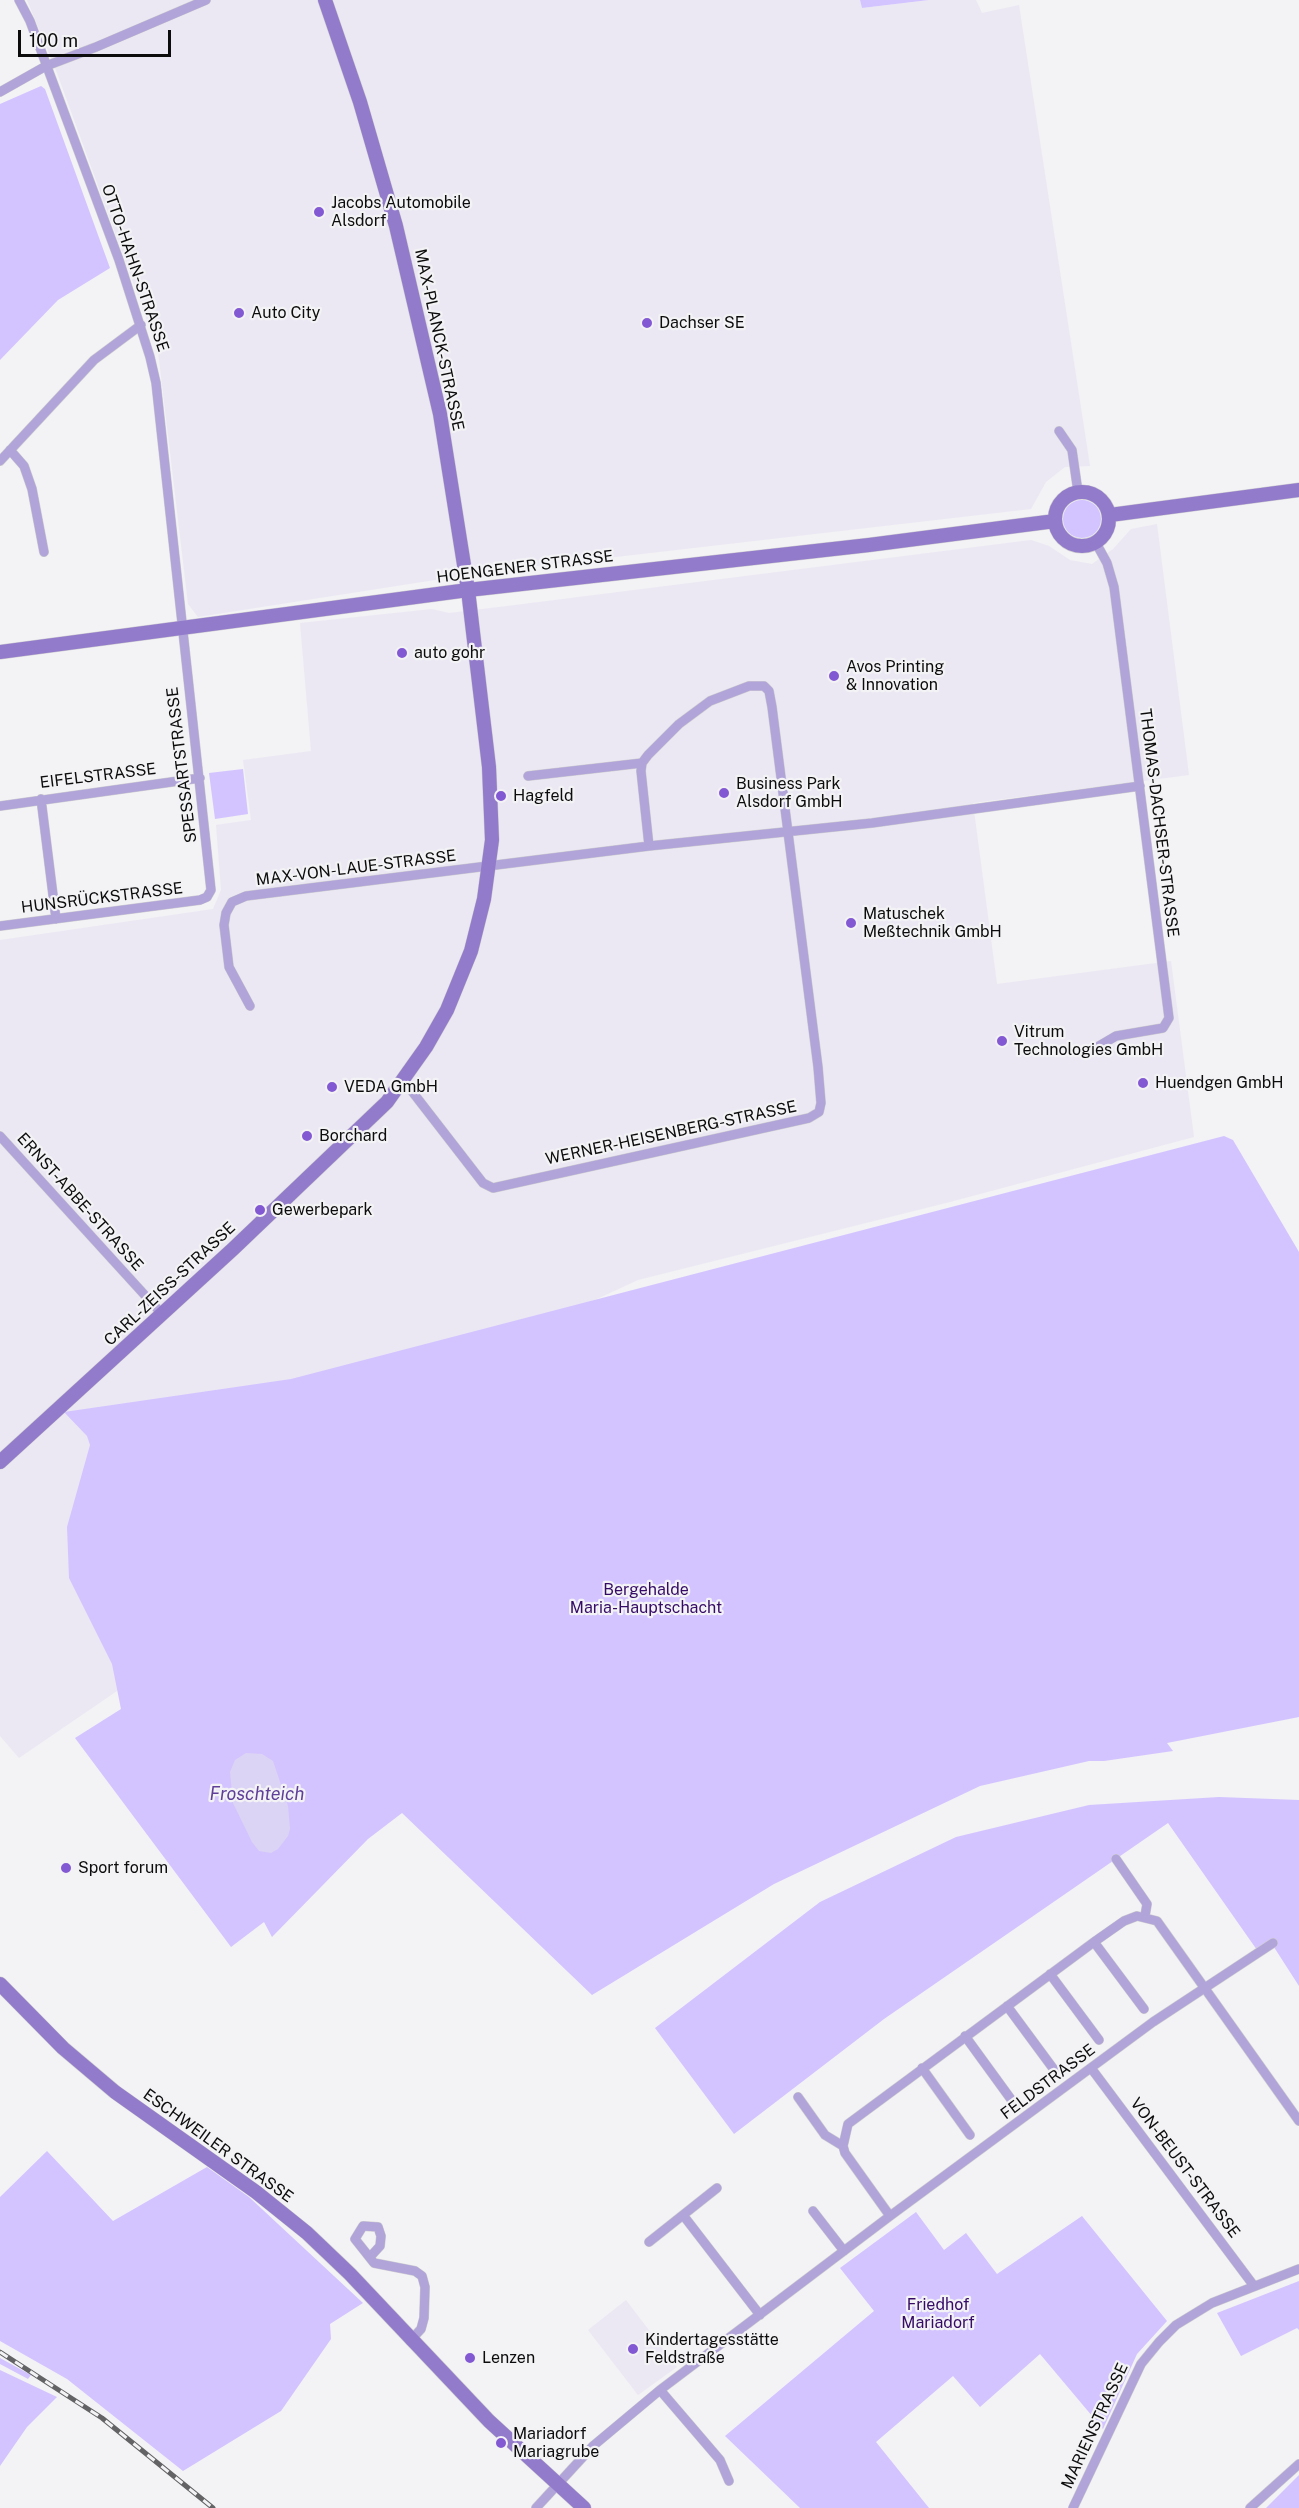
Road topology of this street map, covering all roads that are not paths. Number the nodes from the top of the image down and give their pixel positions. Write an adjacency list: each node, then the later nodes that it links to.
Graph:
1 (19, 0): 4 (street, OTTO-HAHN-STRASSE)
2 (206, 0): 4 (street)
3 (325, 0): 16 (street, MAX-PLANCK-STRASSE)
4 (46, 66): 5 (street); 6 (street, OTTO-HAHN-STRASSE)
5 (0, 92)
6 (141, 324): 8 (street); 17 (street, OTTO-HAHN-STRASSE)
7 (1059, 431): 11 (street)
8 (10, 450): 9 (street); 15 (street)
9 (0, 461)
10 (1299, 490): 12 (street)
11 (1078, 492): 12 (street); 13 (street)
12 (1110, 515): 14 (street)
13 (1055, 521): 14 (street); 16 (street, HOENGENER STRASSE)
14 (1096, 543): 22 (street, THOMAS-DACHSER-STRASSE)
15 (44, 552)
16 (468, 590): 17 (street, HOENGENER STRASSE); 27 (street, CARL-ZEISS-STRASSE)
17 (181, 628): 18 (street, HOENGENER STRASSE); 21 (street, SPESSARTSTRASSE)
18 (0, 652)
19 (642, 763): 20 (street); 25 (street); 26 (street)
20 (528, 776)
21 (200, 778): 23 (street, EIFELSTRASSE); 28 (street, SPESSARTSTRASSE)
22 (1140, 786): 25 (street); 32 (street, THOMAS-DACHSER-STRASSE)
23 (41, 799): 24 (street, EIFELSTRASSE); 29 (street)
24 (0, 806)
25 (787, 829): 26 (street); 33 (street, WERNER-HEISENBERG-STRASSE)
26 (650, 846): 27 (street)
27 (489, 867): 31 (street, MAX-VON-LAUE-STRASSE); 33 (street, CARL-ZEISS-STRASSE)
28 (207, 897): 29 (street, HUNSRÜCKSTRASSE)
29 (56, 919): 30 (street, HUNSRÜCKSTRASSE)
30 (0, 926)
31 (250, 1006)
32 (1088, 1053)
33 (404, 1081): 35 (street, CARL-ZEISS-STRASSE)
34 (0, 1136): 35 (street, ERNST-ABBE-STRASSE)
35 (162, 1314): 36 (street, CARL-ZEISS-STRASSE)
36 (0, 1462)
37 (1116, 1859): 38 (street)
38 (1146, 1916): 39 (street); 43 (street)
39 (1094, 1942): 41 (street); 45 (street)
40 (1273, 1942): 43 (street, FELDSTRASSE)
41 (1050, 1974): 44 (street); 47 (street)
42 (0, 1984): 66 (street, ESCHWEILER STRASSE)
43 (1205, 1988): 49 (street, FELDSTRASSE); 53 (street)
44 (1007, 2006): 46 (street); 50 (street)
45 (1144, 2009)
46 (965, 2036): 48 (street); 52 (street)
47 (1099, 2040)
48 (922, 2068): 54 (street); 55 (street)
49 (1091, 2068): 59 (street, FELDSTRASSE); 64 (street, VON-BEUST-STRASSE)
50 (1055, 2071)
51 (798, 2097): 55 (street)
52 (1013, 2102)
53 (1299, 2121)
54 (970, 2135)
55 (843, 2146): 59 (street)
56 (717, 2188): 58 (street)
57 (813, 2211): 61 (street)
58 (683, 2215): 60 (street); 65 (street)
59 (890, 2216): 61 (street, FELDSTRASSE)
60 (649, 2241)
61 (844, 2251): 65 (street, FELDSTRASSE)
62 (370, 2257): 66 (street)
63 (1299, 2269): 64 (street, MARIENSTRASSE)
64 (1254, 2286): 73 (street, MARIENSTRASSE)
65 (760, 2315): 67 (street, FELDSTRASSE)
66 (410, 2341): 70 (street, ESCHWEILER STRASSE)
67 (660, 2390): 69 (street); 70 (street, FELDSTRASSE)
68 (1299, 2464): 74 (street)
69 (729, 2481)
70 (558, 2485): 71 (street, FELDSTRASSE); 72 (street, ESCHWEILER STRASSE)
71 (536, 2508)
72 (584, 2508)
73 (1073, 2508)
74 (1250, 2508)

